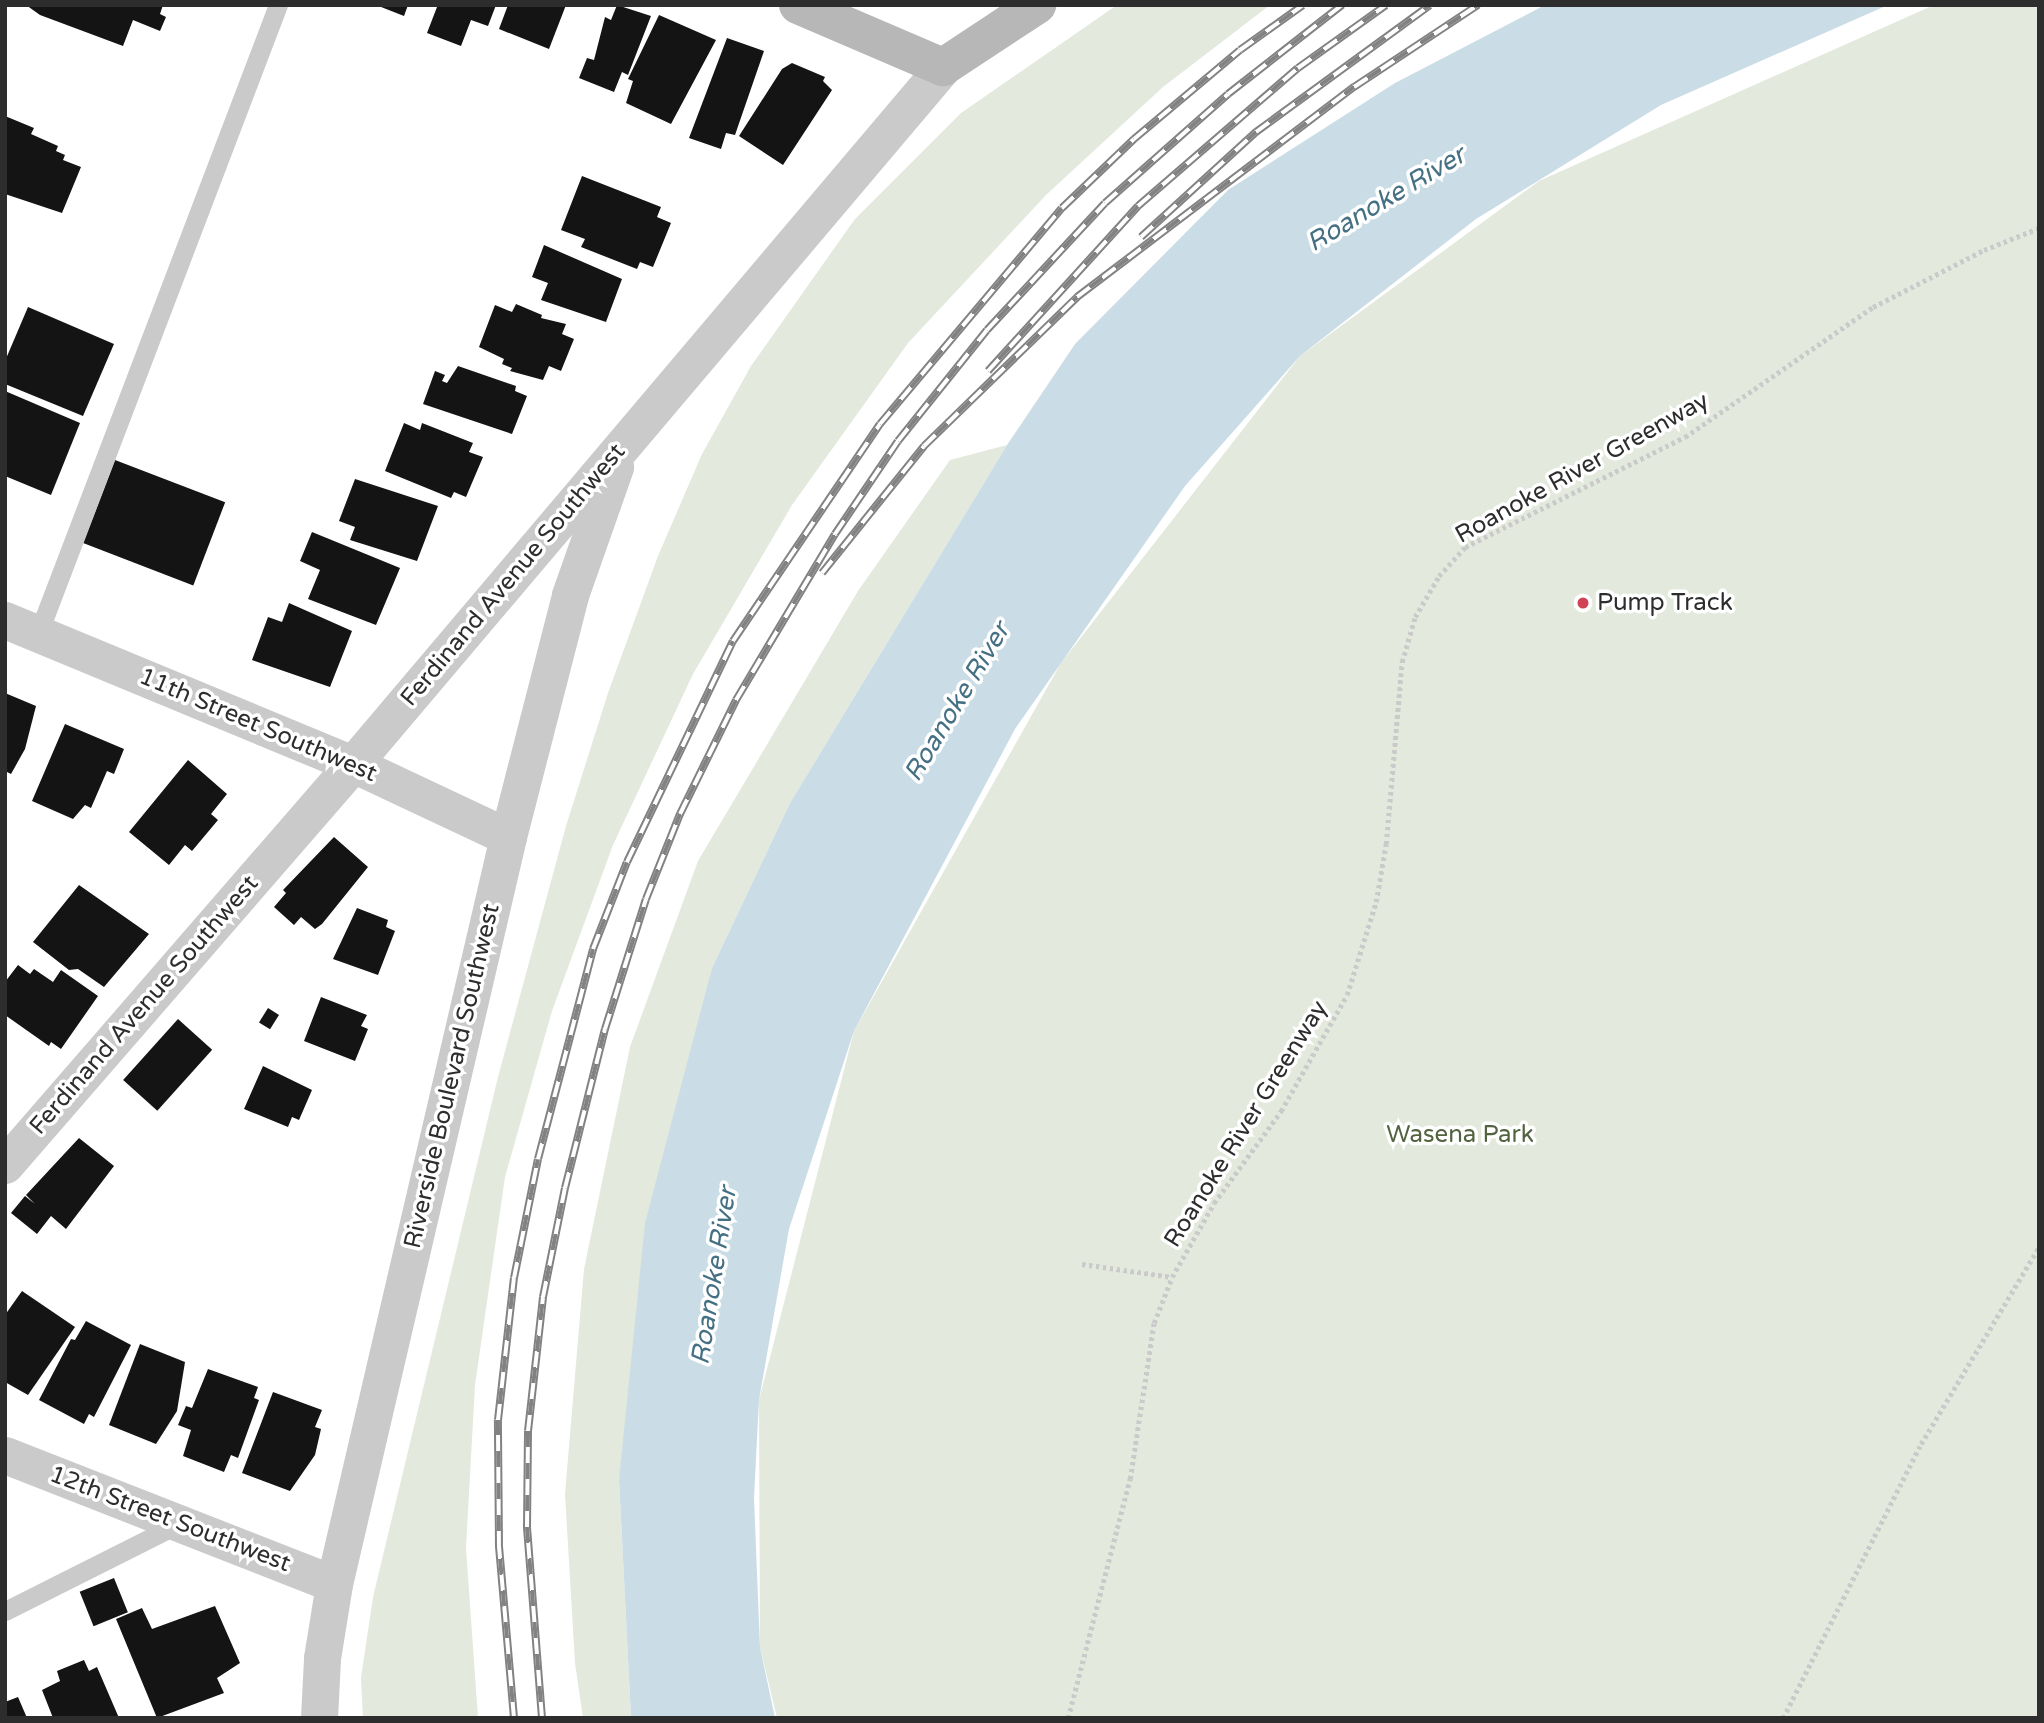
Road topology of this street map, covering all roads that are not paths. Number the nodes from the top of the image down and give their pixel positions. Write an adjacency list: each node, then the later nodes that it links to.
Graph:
1 (278, 5): 6 (lane)
2 (798, 5): 4 (street)
3 (1037, 5): 4 (street, Ferdinand Avenue Southwest)
4 (943, 67): 5 (street, Ferdinand Avenue Southwest)
5 (624, 443): 7 (street, Ferdinand Avenue Southwest); 8 (street, Riverside Boulevard Southwest)
6 (22, 627): 7 (street, 11th Street Southwest)
7 (353, 764): 8 (street, 11th Street Southwest); 9 (street, Ferdinand Avenue Southwest)
8 (508, 837): 12 (street, Riverside Boulevard Southwest)
9 (5, 1165)
10 (5, 1455): 11 (street, 12th Street Southwest)
11 (181, 1523): 12 (street, 12th Street Southwest); 13 (lane)
12 (334, 1584): 14 (street, Riverside Boulevard Southwest)
13 (5, 1611)
14 (318, 1718)

